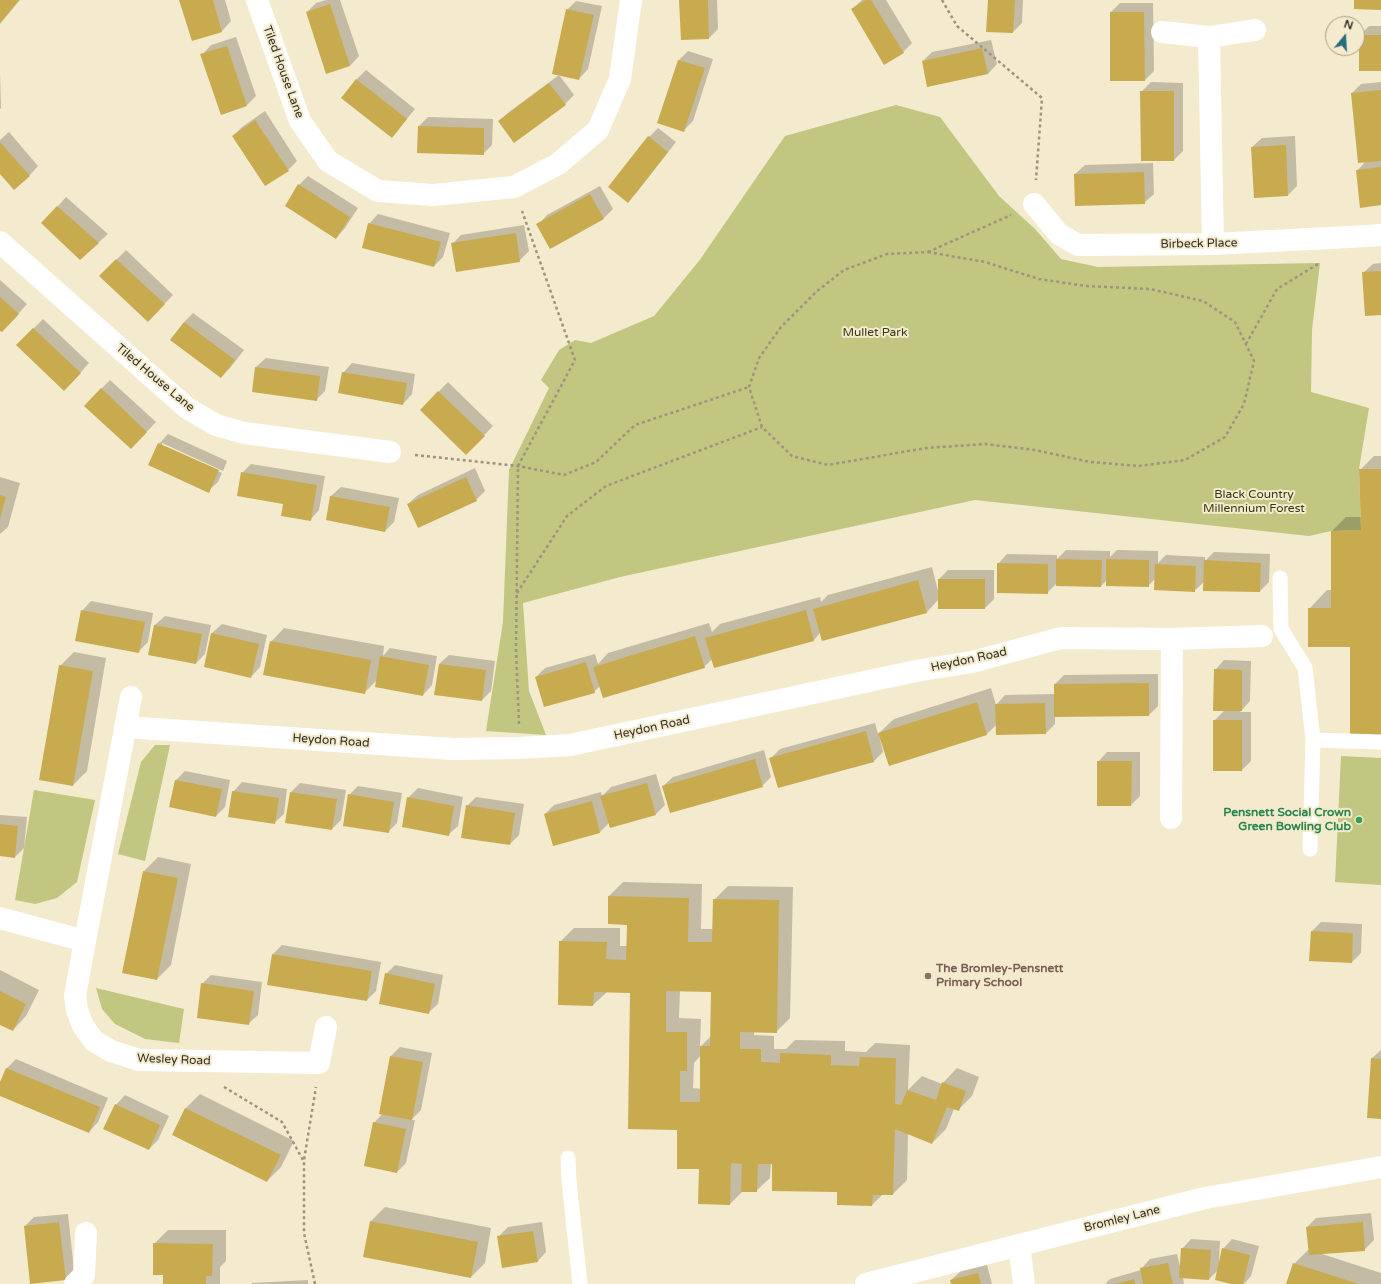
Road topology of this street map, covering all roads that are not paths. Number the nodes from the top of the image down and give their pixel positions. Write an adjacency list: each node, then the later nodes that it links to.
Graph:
1 (257, 0): 2 (street, Tiled House Lane)
2 (631, 0)
3 (1255, 30): 5 (street)
4 (1162, 32): 5 (street)
5 (1210, 37): 9 (street)
6 (1034, 204): 9 (street, Birbeck Place)
7 (1381, 235): 9 (street, Birbeck Place)
8 (0, 242): 10 (street, Tiled House Lane)
9 (1213, 244)
10 (390, 452)
11 (1280, 578): 16 (lane)
12 (1262, 636): 13 (street, Heydon Road)
13 (1172, 639): 15 (street, Heydon Road); 18 (street)
14 (131, 697): 15 (street)
15 (125, 727): 21 (street)
16 (1313, 740): 17 (lane); 19 (lane)
17 (1381, 742)
18 (1170, 818)
19 (1310, 849)
20 (0, 918): 21 (street)
21 (85, 940): 22 (street, Wesley Road)
22 (326, 1027)
23 (568, 1158): 28 (lane)
24 (1381, 1167): 26 (street, Bromley Lane)
25 (86, 1233): 27 (street)
26 (1018, 1245): 29 (street, Bromley Lane); 30 (street)
27 (75, 1284)
28 (580, 1284)
29 (866, 1284)
30 (1024, 1284)

